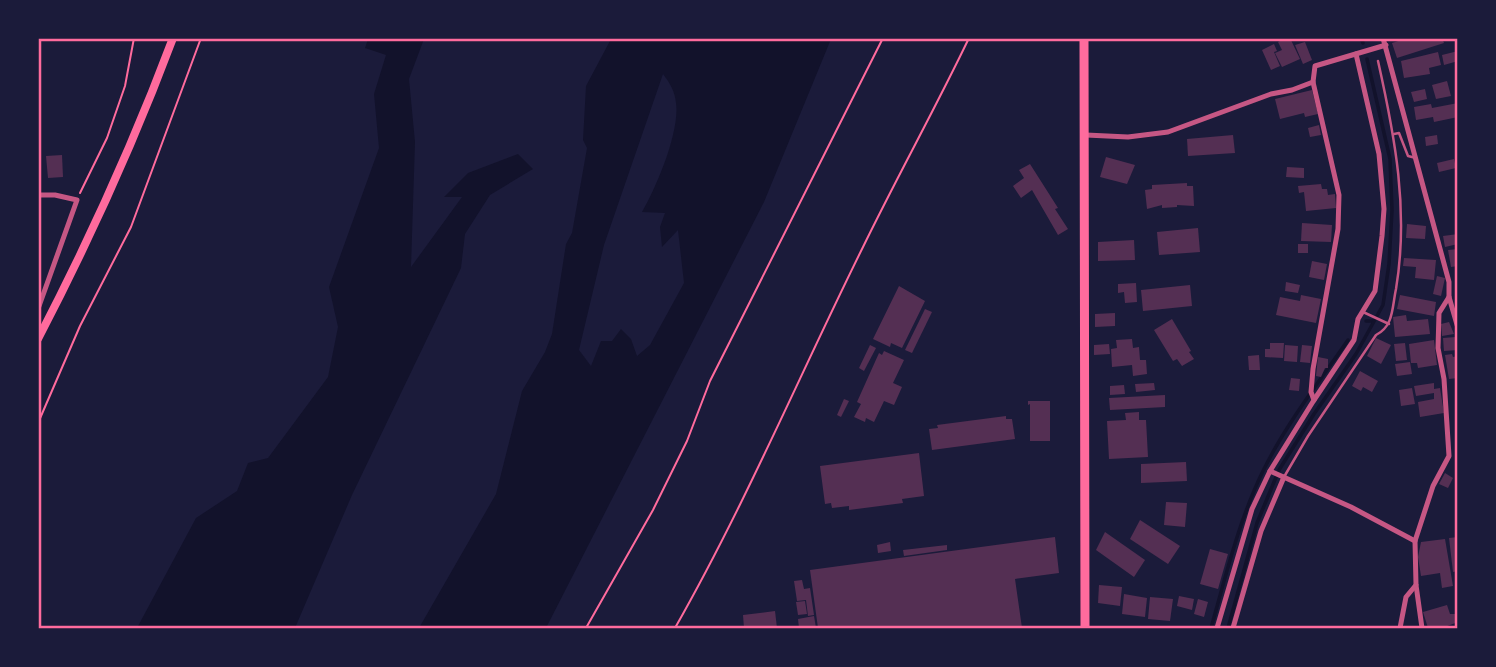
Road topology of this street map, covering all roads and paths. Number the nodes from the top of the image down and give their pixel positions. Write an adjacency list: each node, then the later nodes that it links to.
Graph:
1 (134, 38): 15 (path)
2 (173, 38): 21 (main road)
3 (201, 38): 23 (path)
4 (883, 38): 28 (path)
5 (969, 38): 29 (path)
6 (1084, 38): 12 (highway)
7 (1385, 42): 8 (street); 13 (street)
8 (1356, 54): 10 (street); 18 (street)
9 (1378, 61): 11 (lane)
10 (1313, 82): 12 (street); 22 (street)
11 (1394, 134): 13 (lane); 19 (lane)
12 (1086, 135): 30 (highway)
13 (1416, 158): 16 (street)
14 (38, 195): 15 (street)
15 (77, 200): 17 (street)
16 (1449, 297): 20 (street); 26 (street)
17 (38, 309)
18 (1362, 311): 19 (lane); 22 (street)
19 (1389, 324): 25 (lane)
20 (1458, 328)
21 (38, 340)
22 (1313, 396): 24 (street)
23 (38, 423)
24 (1272, 472): 25 (street); 31 (street)
25 (1282, 476): 26 (street); 32 (street)
26 (1415, 541): 27 (street)
27 (1416, 585): 33 (street); 34 (street)
28 (586, 628)
29 (675, 628)
30 (1085, 628)
31 (1217, 628)
32 (1233, 628)
33 (1400, 628)
34 (1422, 628)

